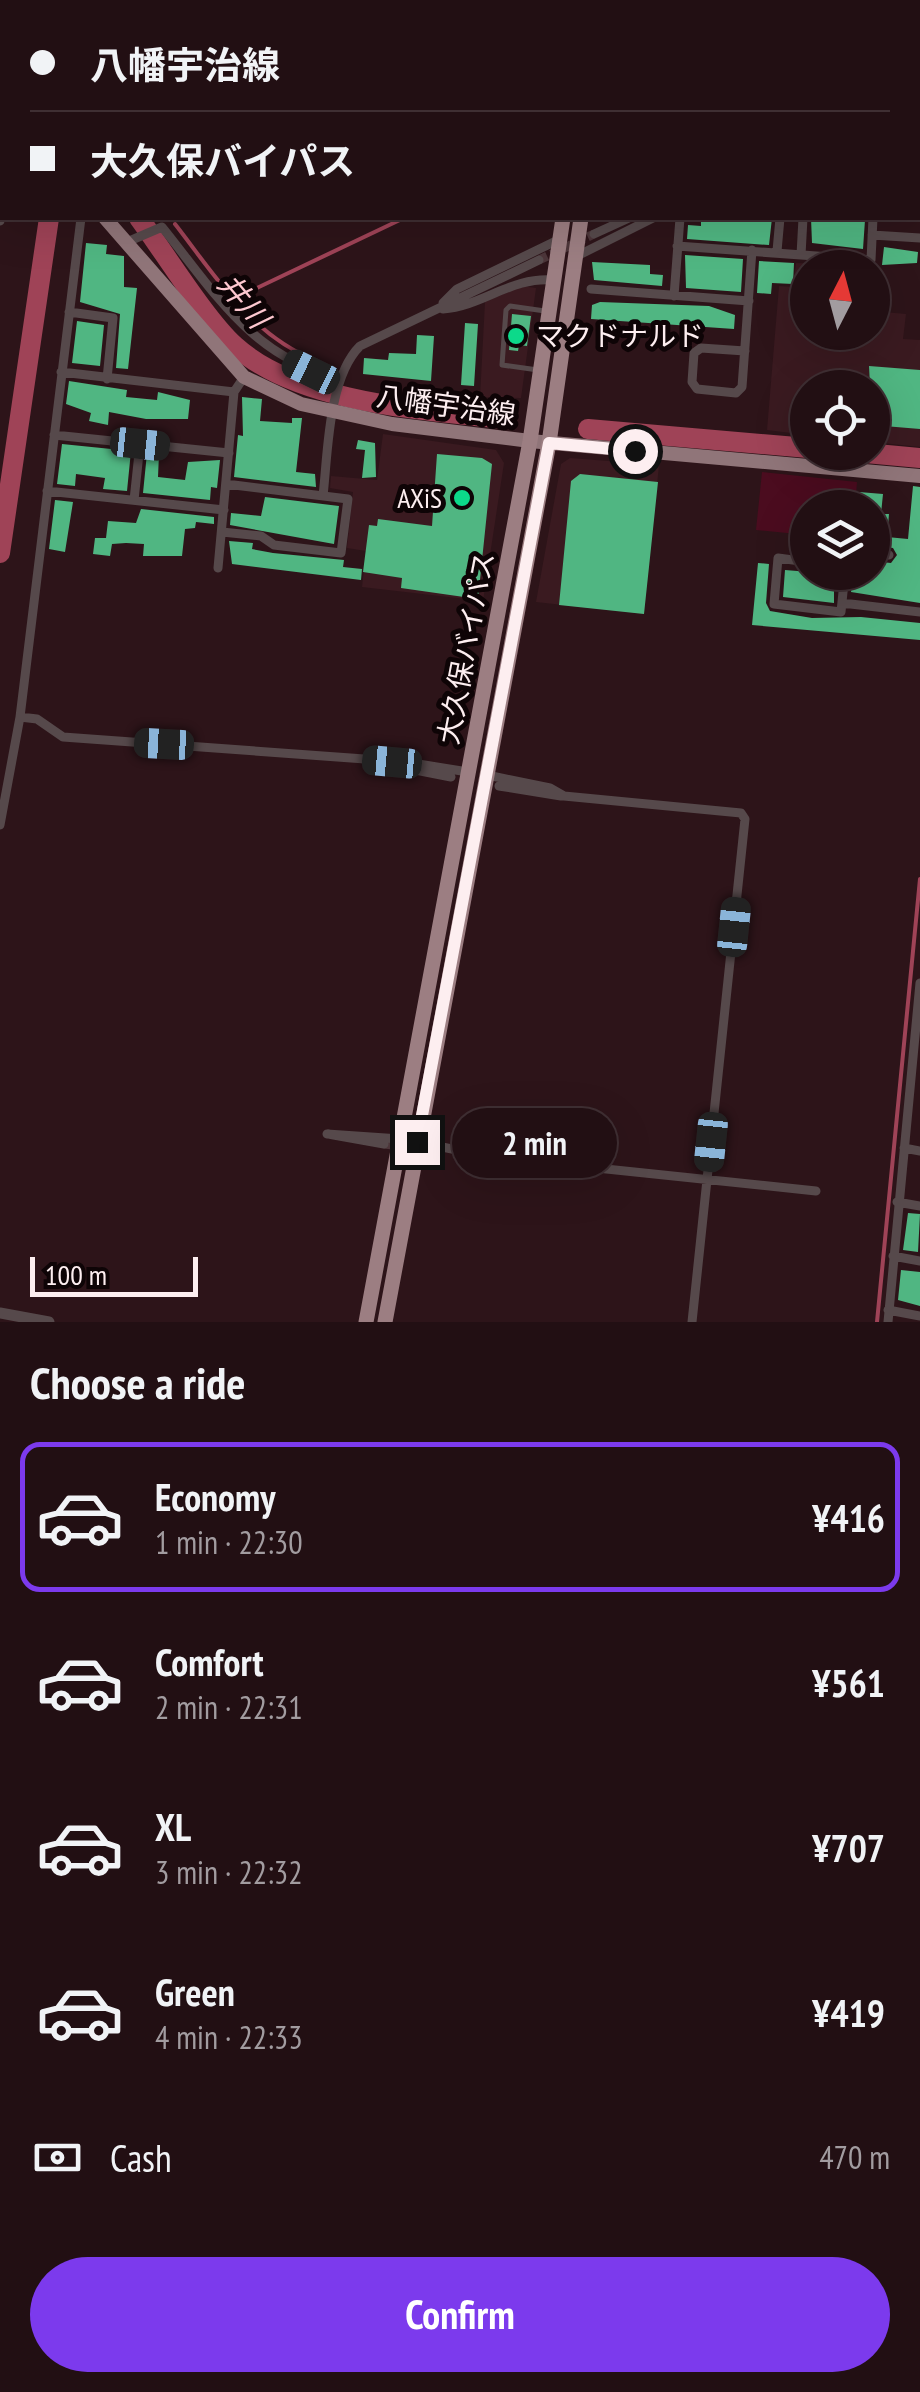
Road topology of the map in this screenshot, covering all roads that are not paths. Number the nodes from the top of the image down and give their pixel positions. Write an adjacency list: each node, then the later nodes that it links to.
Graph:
1 (81, 220): 29 (street)
2 (109, 220): 14 (main road, 八幡宇治線)
3 (564, 220): 15 (highway, 大久保バイパス)
4 (582, 220): 22 (highway, 大久保バイパス)
5 (625, 220): 11 (street)
6 (649, 220): 22 (street)
7 (680, 220): 16 (street)
8 (780, 220): 20 (street)
9 (803, 220): 18 (street)
10 (873, 220): 12 (street)
11 (594, 234)
12 (872, 235): 13 (street); 19 (street)
13 (920, 238)
14 (133, 239): 34 (main road, 八幡宇治線); 35 (street)
15 (560, 239): 24 (highway, 大久保バイパス); 28 (street)
16 (678, 246): 17 (street); 26 (street)
17 (752, 250): 20 (street); 27 (street)
18 (800, 250)
19 (871, 250)
20 (777, 252): 21 (street)
21 (790, 254)
22 (576, 256): 41 (highway, 大久保バイパス)
23 (539, 260): 28 (street)
24 (554, 280): 28 (street); 30 (highway, 大久保バイパス)
25 (592, 290): 26 (street)
26 (674, 296): 27 (street)
27 (749, 301): 31 (street)
28 (438, 309): 35 (street)
29 (69, 312): 33 (street); 36 (street)
30 (550, 312): 32 (highway, 大久保バイパス); 32 (lane)
31 (745, 351): 31 (street)
32 (541, 370): 40 (highway, 大久保バイパス)
33 (61, 372): 36 (street); 39 (street)
34 (244, 377): 37 (street); 38 (main road, 八幡宇治線)
35 (341, 377): 38 (street)
36 (107, 380): 37 (street)
37 (234, 392): 43 (street)
38 (334, 409): 40 (main road, 八幡宇治線); 47 (street)
39 (54, 434): 42 (street); 46 (street)
40 (530, 441): 41 (main road, 八幡宇治線); 58 (highway, 大久保バイパス)
41 (549, 443): 44 (main road, 八幡宇治線); 58 (highway, 大久保バイパス)
42 (140, 444): 43 (street); 48 (street)
43 (229, 453): 45 (street)
44 (920, 476)
45 (226, 484): 47 (street); 49 (street)
46 (47, 491): 48 (street); 56 (street)
47 (323, 496): 50 (street)
48 (134, 500): 49 (street)
49 (224, 510): 50 (street)
50 (222, 532): 52 (street)
51 (790, 560): 54 (street)
52 (218, 568)
53 (843, 590): 54 (street)
54 (842, 604): 55 (street)
55 (920, 612)
56 (20, 717): 57 (street); 62 (street)
57 (392, 762): 58 (street); 59 (street)
58 (476, 773): 61 (street); 66 (highway, 大久保バイパス); 67 (highway, 大久保バイパス)
59 (451, 777)
60 (499, 786): 61 (street)
61 (564, 796): 71 (street)
62 (0, 825)
63 (920, 983): 64 (street)
64 (917, 1039): 65 (street)
65 (914, 1094): 68 (street)
66 (392, 1142): 66 (street); 81 (highway, 大久保バイパス)
67 (424, 1146): 70 (street); 70 (street); 82 (highway, 大久保バイパス)
68 (904, 1148): 69 (street); 73 (street)
69 (920, 1151)
70 (492, 1157): 71 (street)
71 (707, 1178): 72 (street); 83 (street)
72 (816, 1191)
73 (897, 1202): 74 (street); 75 (street)
74 (920, 1206)
75 (893, 1256): 76 (street); 77 (street)
76 (920, 1261)
77 (888, 1310): 79 (street); 84 (street)
78 (0, 1313): 80 (street)
79 (920, 1316)
80 (49, 1322)
81 (366, 1322)
82 (385, 1322)
83 (692, 1322)
84 (888, 1322)

